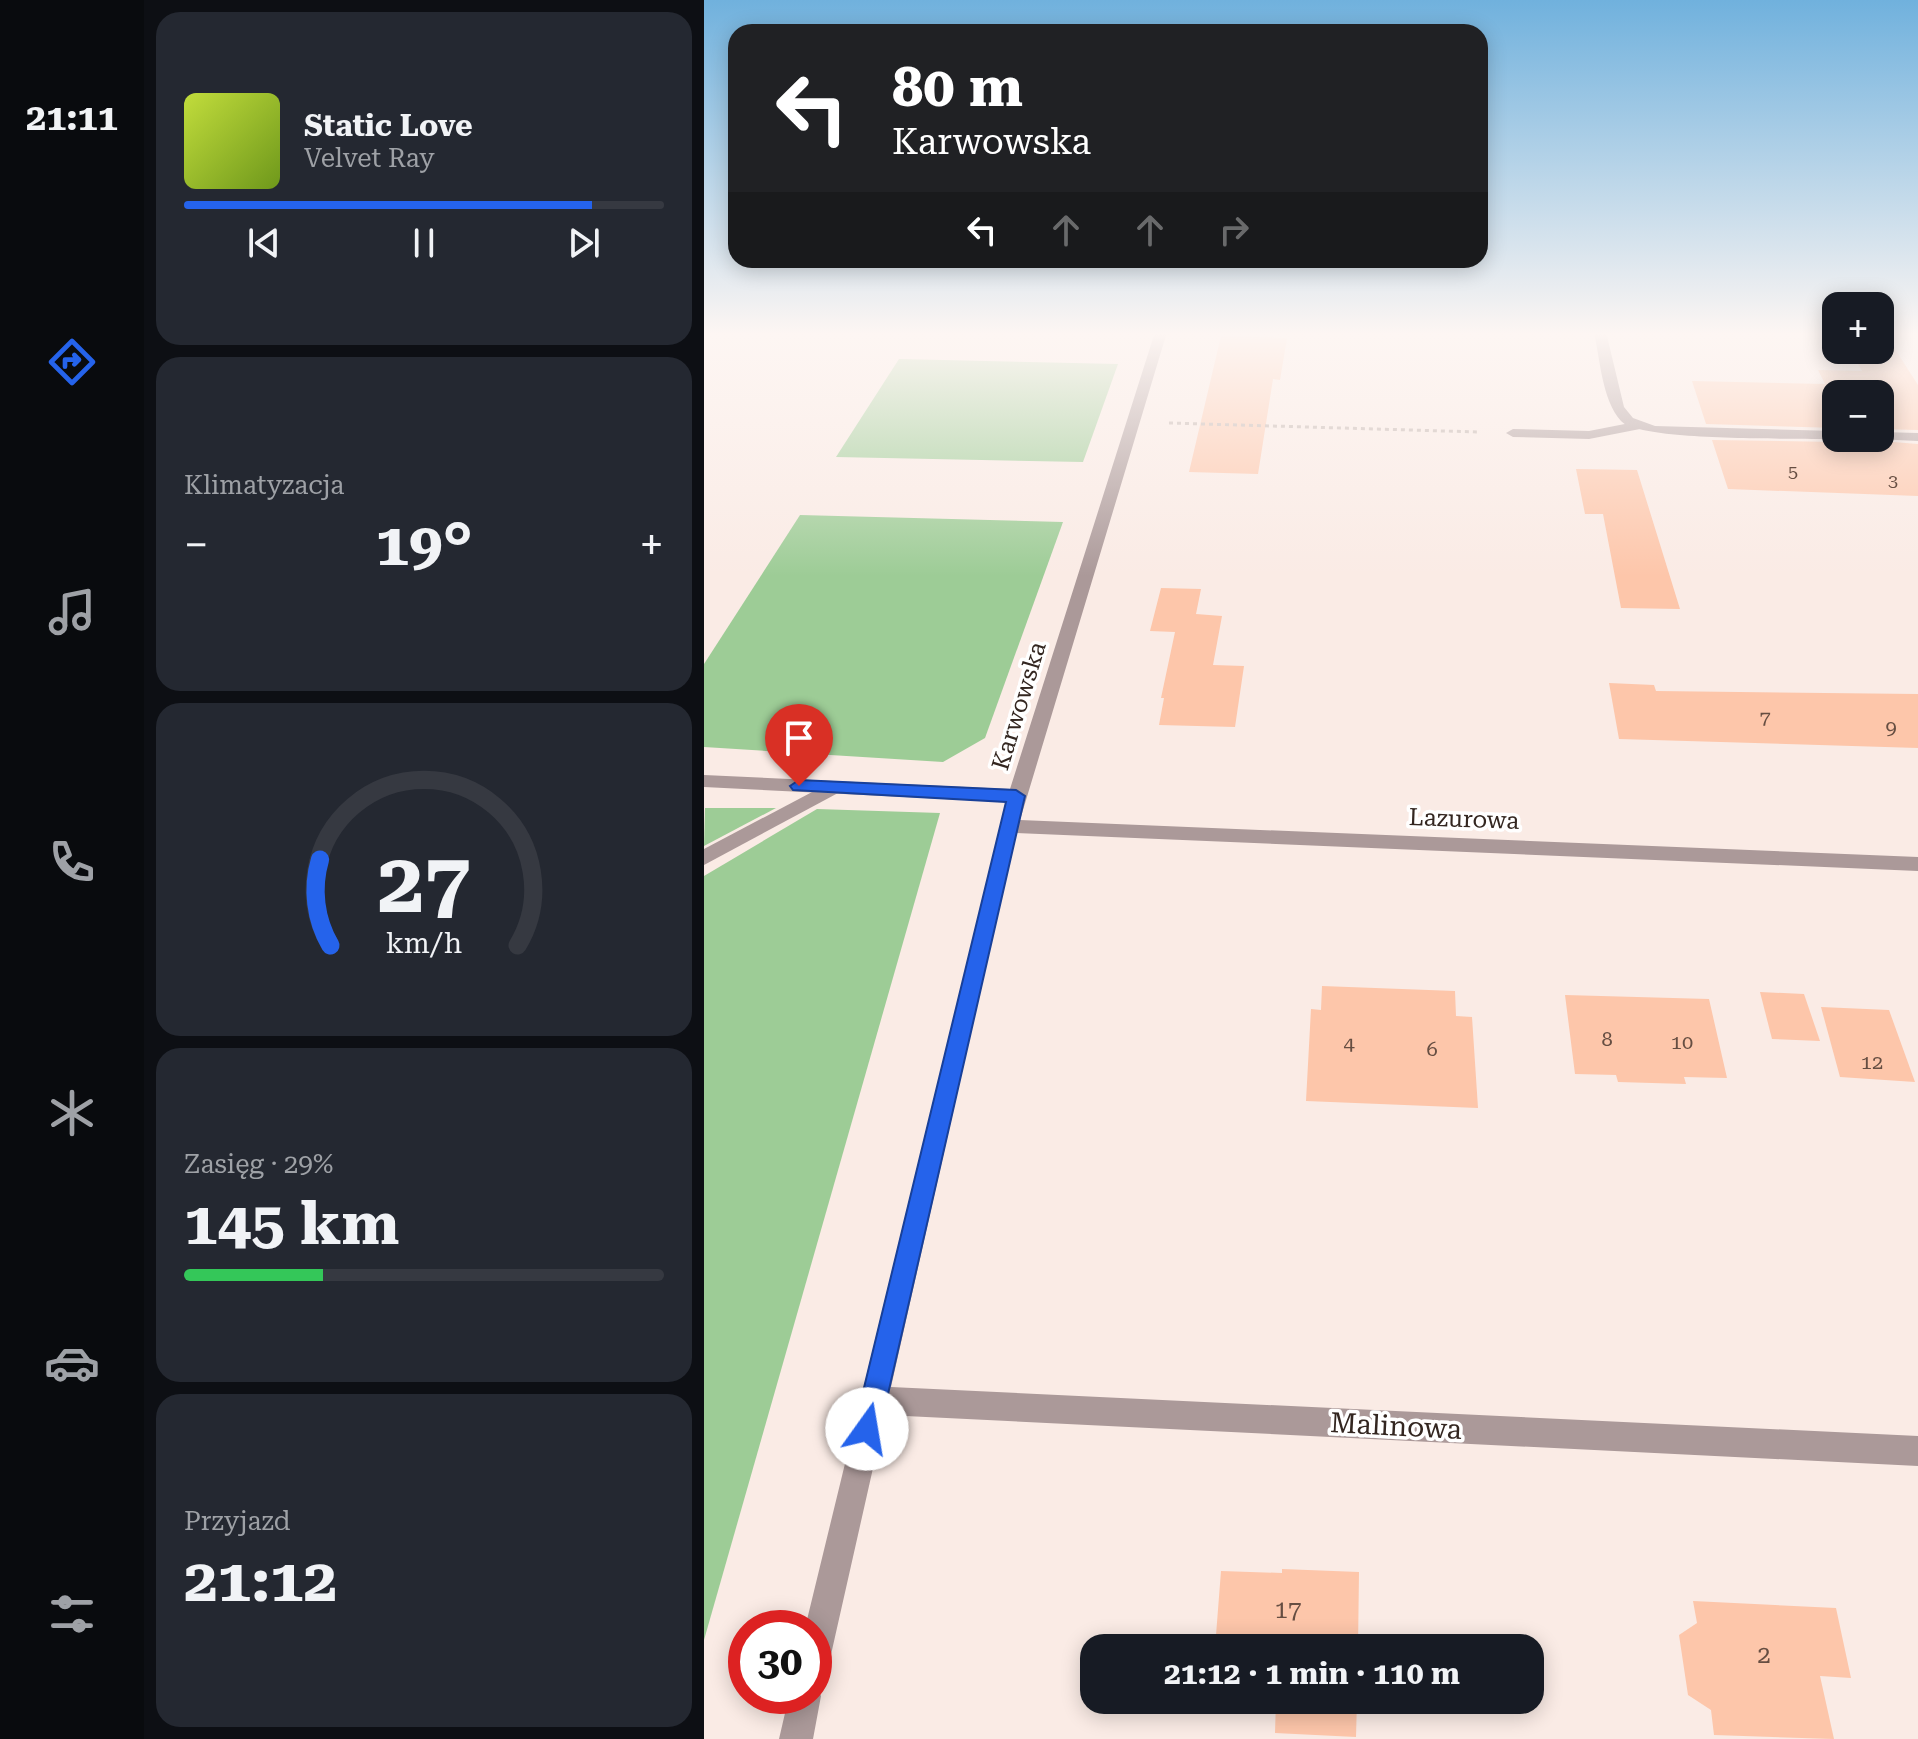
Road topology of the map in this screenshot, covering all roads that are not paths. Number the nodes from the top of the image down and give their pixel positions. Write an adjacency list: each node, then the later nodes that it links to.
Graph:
1 (1135, 413): 10 (street, Karwowska)
2 (1621, 413): 3 (street)
3 (1635, 426): 4 (street); 5 (street)
4 (1513, 433)
5 (1822, 435)
6 (1894, 436): 7 (street)
7 (1918, 437)
8 (704, 781): 9 (street, Karwowska)
9 (831, 788): 10 (street, Karwowska); 12 (street)
10 (1016, 796): 11 (street)
11 (1008, 826): 13 (street, Lazurowa); 14 (street)
12 (704, 858)
13 (1918, 864)
14 (873, 1400): 15 (street, Malinowa); 16 (street)
15 (1918, 1451)
16 (825, 1610)
17 (801, 1714): 18 (street)
18 (796, 1739)

